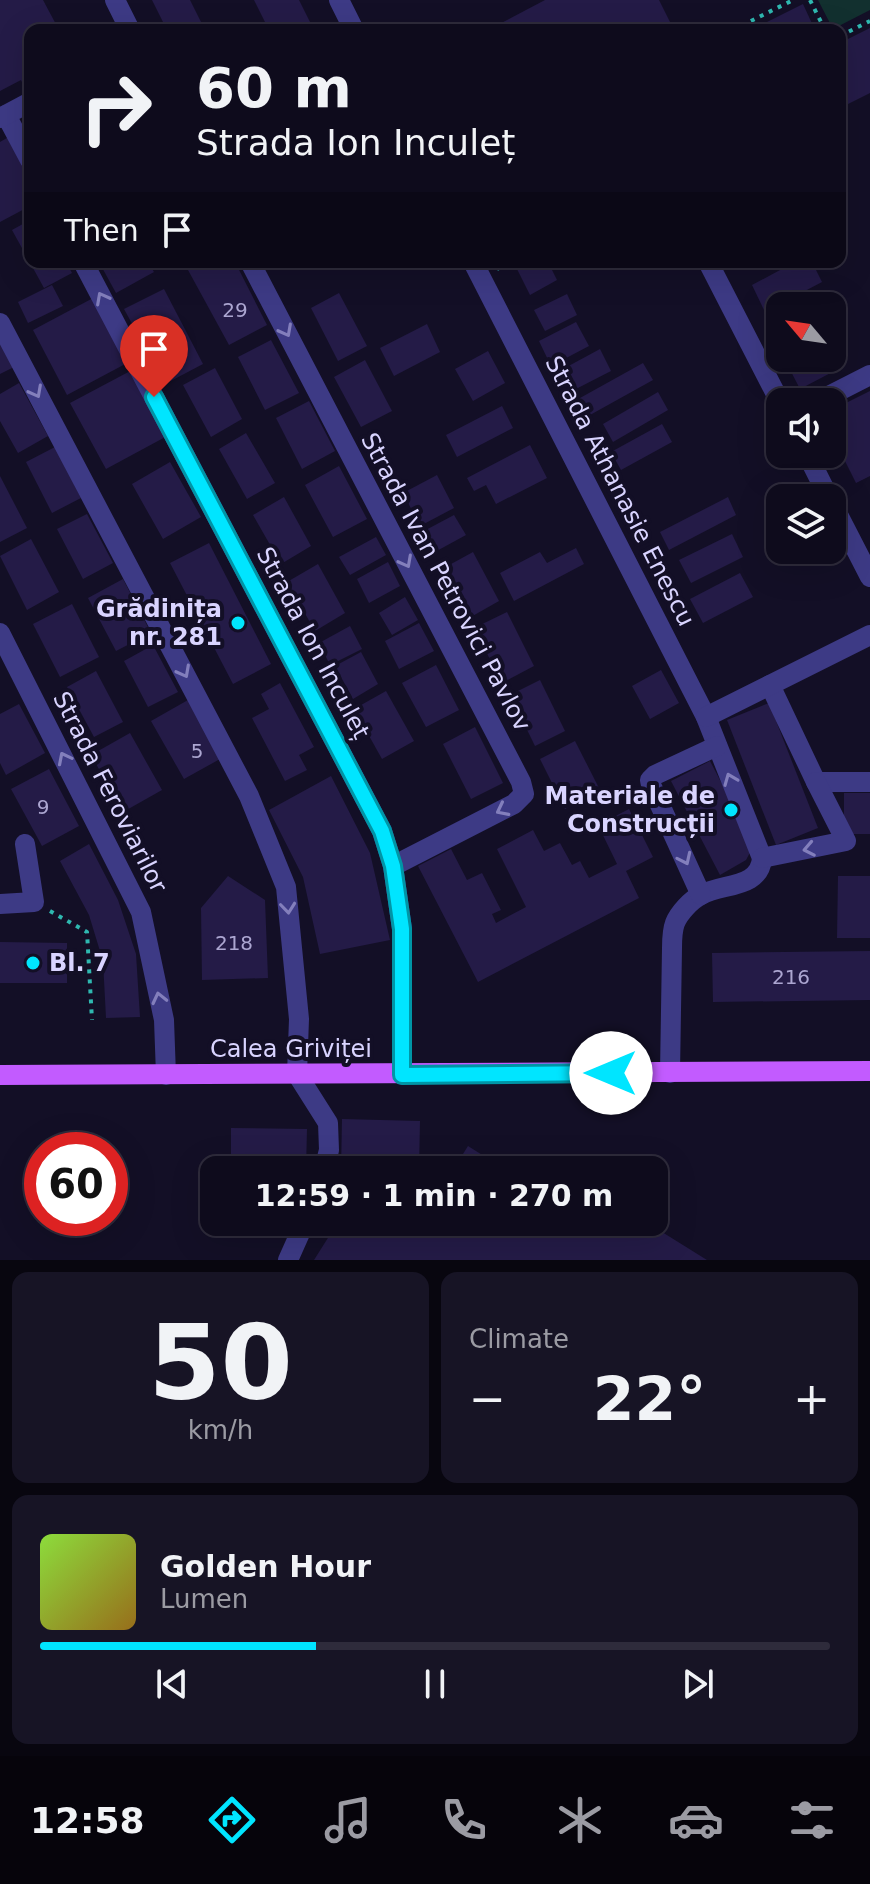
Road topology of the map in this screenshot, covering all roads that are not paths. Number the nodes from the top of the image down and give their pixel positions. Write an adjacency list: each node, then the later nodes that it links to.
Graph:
1 (115, 0): 3 (street)
2 (339, 0): 4 (street)
3 (127, 24)
4 (351, 24)
5 (24, 105): 6 (street)
6 (3, 117): 7 (street)
7 (24, 150)
8 (86, 268): 27 (street, Strada Ion Inculeț, one-way to 8)
9 (253, 268): 27 (street, Strada Ivan Petrovici Pavlov, one-way to 27)
10 (477, 268): 21 (street, Strada Athanasie Enescu)
11 (711, 268): 14 (street)
12 (0, 323): 32 (street, one-way to 32)
13 (870, 375): 15 (street)
14 (773, 388)
15 (844, 388)
16 (846, 530): 17 (street)
17 (870, 577)
18 (0, 633): 34 (street, Strada Feroviarilor, one-way to 18)
19 (870, 635): 20 (street)
20 (770, 685): 21 (street); 23 (street)
21 (706, 717): 22 (street, Strada Athanasie Enescu)
22 (717, 746): 26 (street, Strada Athanasie Enescu, one-way to 22); 28 (street, one-way to 28)
23 (816, 782): 24 (street); 26 (street, one-way to 26)
24 (870, 782)
25 (25, 844): 29 (street)
26 (762, 858): 28 (street)
27 (393, 866): 35 (street, Strada Ion Inculeț)
28 (701, 895): 31 (street)
29 (0, 904)
30 (870, 1071): 31 (main road, Calea Griviței)
31 (670, 1073): 35 (main road, Calea Griviței)
32 (297, 1074): 34 (main road, Calea Griviței); 35 (main road, Calea Griviței); 36 (street)
33 (0, 1075): 34 (main road, Calea Griviței)
34 (166, 1075)
35 (402, 1075)
36 (328, 1156)
37 (299, 1236): 38 (street)
38 (288, 1260)

